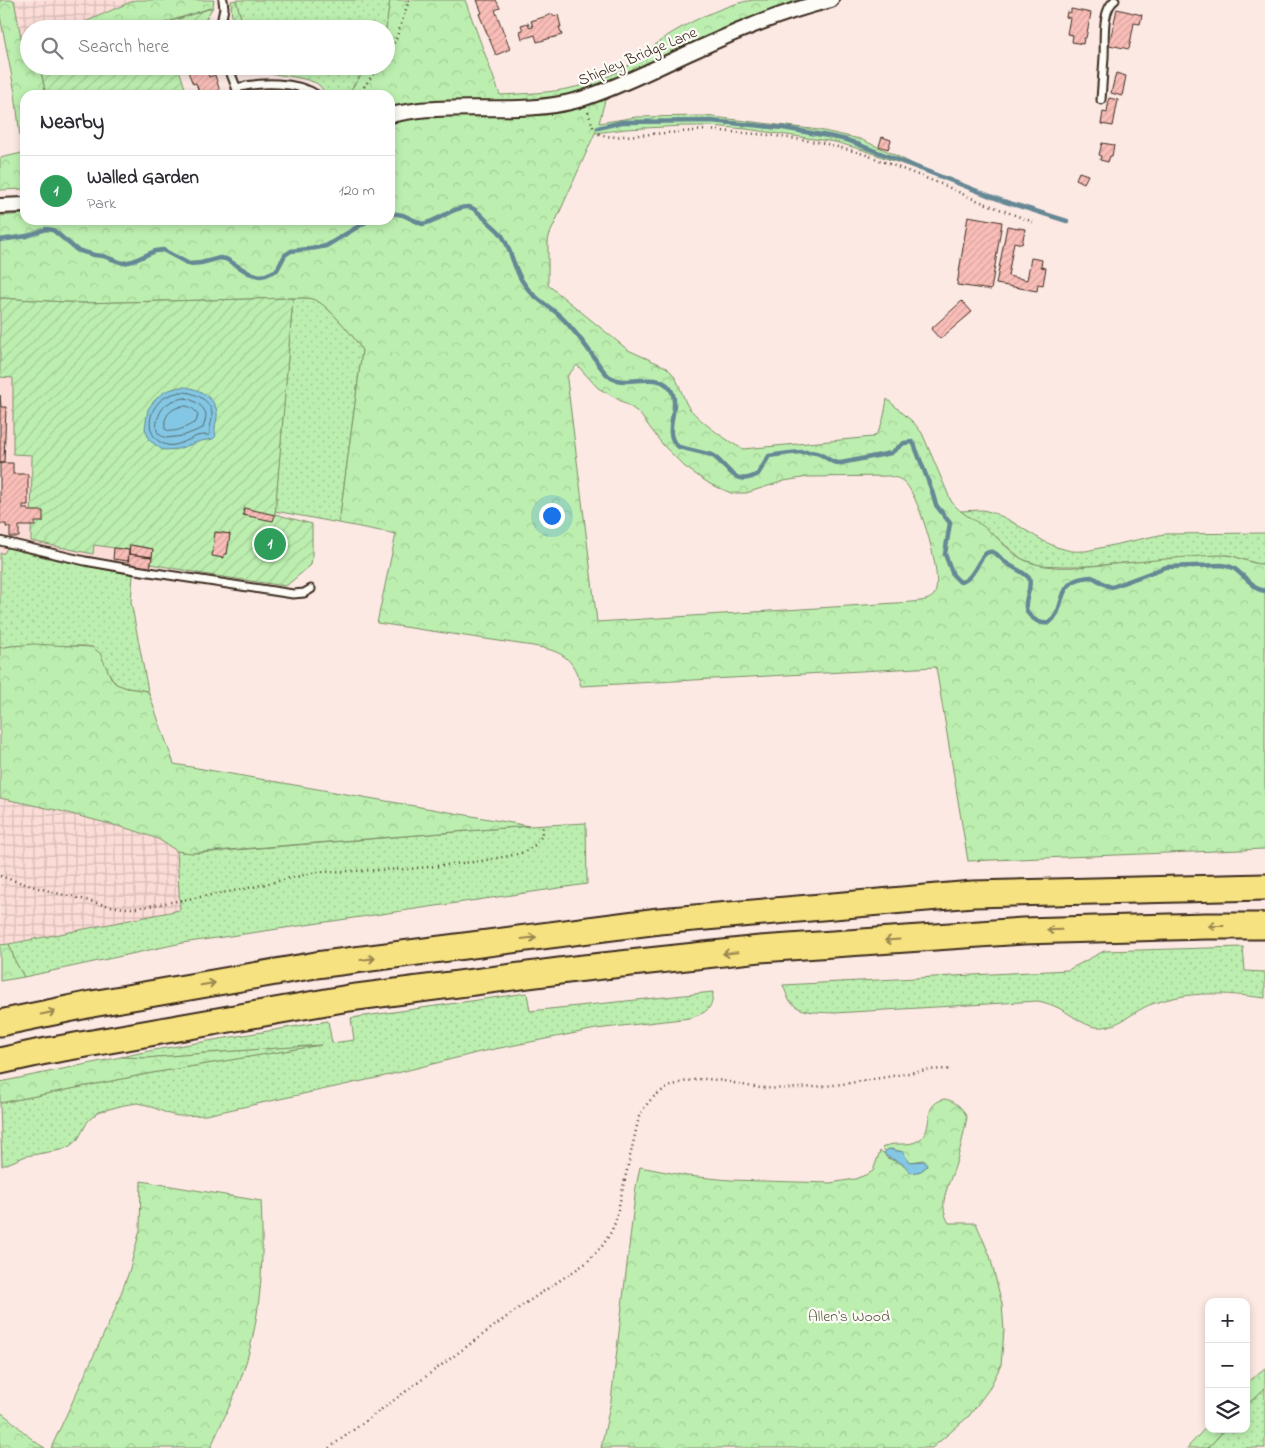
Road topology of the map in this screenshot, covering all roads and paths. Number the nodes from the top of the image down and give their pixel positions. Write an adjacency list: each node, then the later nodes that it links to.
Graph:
1 (223, 0): 5 (lane)
2 (409, 0): 6 (path)
3 (831, 0): 13 (street, Shipley Bridge Lane)
4 (1115, 0): 14 (lane)
5 (222, 20)
6 (395, 41)
7 (231, 75): 9 (lane)
8 (372, 75): 12 (path)
9 (236, 90)
10 (243, 90): 11 (lane)
11 (306, 90)
12 (362, 90)
13 (585, 98): 15 (street, Shipley Bridge Lane); 18 (path)
14 (1101, 100)
15 (395, 114)
16 (20, 204): 17 (street)
17 (0, 206)
18 (1033, 222)
19 (0, 541): 20 (lane)
20 (312, 589)
21 (543, 826): 22 (path)
22 (0, 876)
23 (1265, 887): 25 (highway, one-way to 23)
24 (1265, 926): 26 (highway, one-way to 26)
25 (0, 1023)
26 (0, 1060)
27 (952, 1070): 28 (path)
28 (329, 1448)

